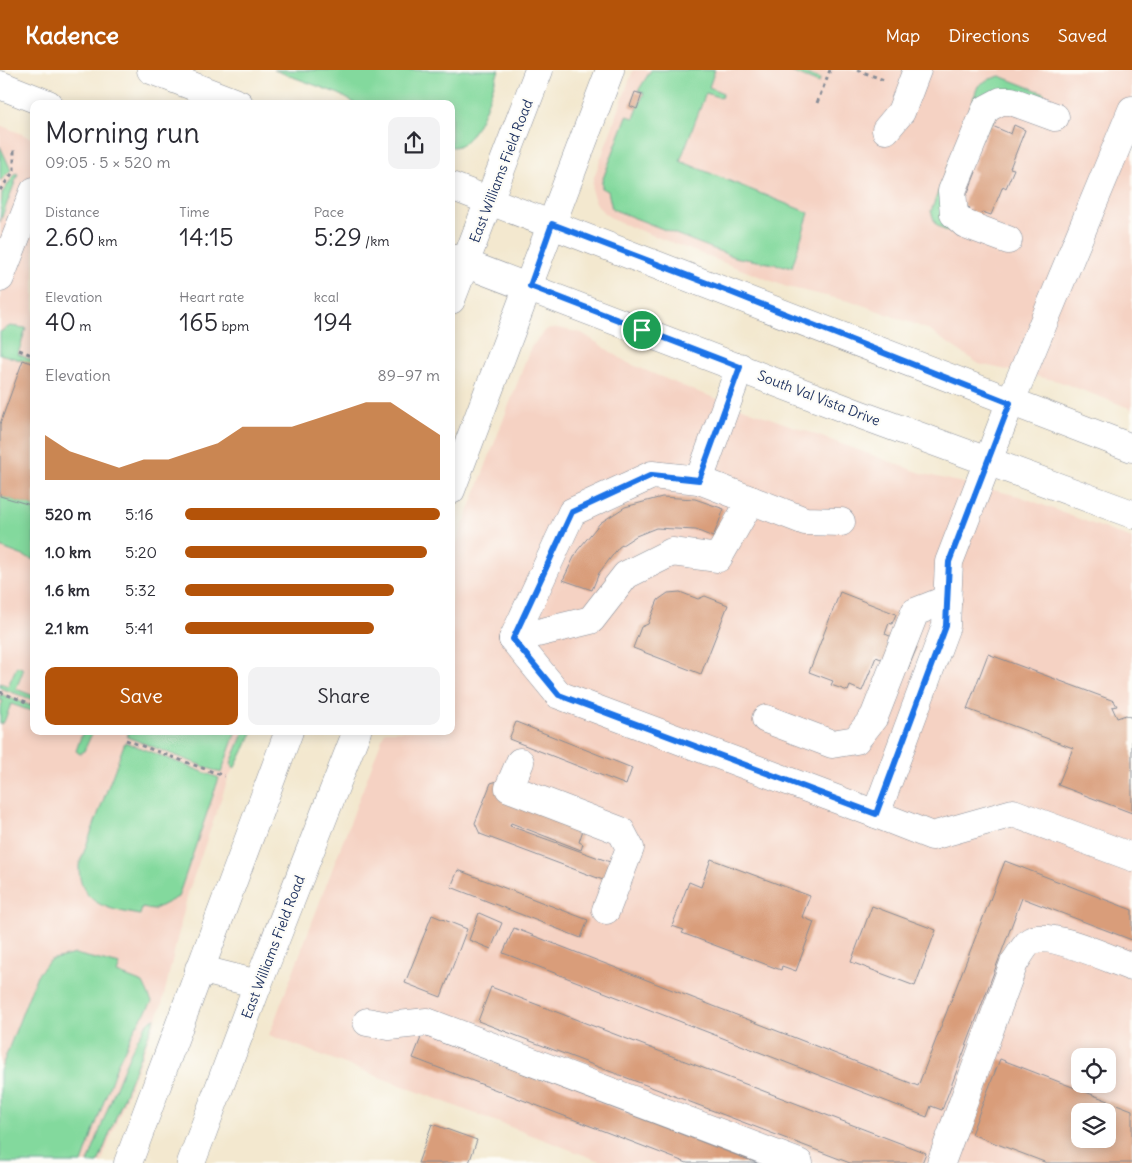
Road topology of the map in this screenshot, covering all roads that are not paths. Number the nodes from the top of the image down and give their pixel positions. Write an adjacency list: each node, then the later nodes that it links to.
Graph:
1 (151, 70): 7 (main road)
2 (539, 70): 12 (main road, East Williams Field Road)
3 (610, 70): 14 (main road)
4 (917, 70): 10 (main road)
5 (0, 85): 6 (main road)
6 (38, 100)
7 (229, 100)
8 (1132, 110): 21 (main road)
9 (1055, 117): 15 (main road)
10 (886, 130)
11 (455, 187): 12 (main road)
12 (490, 200): 14 (main road); 16 (main road, East Williams Field Road)
13 (30, 201): 17 (main road)
14 (552, 224): 19 (main road); 21 (main road)
15 (1008, 240)
16 (458, 261): 18 (main road, East Williams Field Road); 19 (main road, South Val Vista Drive)
17 (0, 278)
18 (455, 278)
19 (530, 286): 20 (main road, South Val Vista Drive); 24 (main road)
20 (740, 367): 23 (main road, South Val Vista Drive); 25 (main road)
21 (1010, 403): 22 (main road); 23 (main road)
22 (1132, 448)
23 (988, 461): 27 (main road, South Val Vista Drive); 29 (main road)
24 (455, 480)
25 (699, 480): 26 (main road); 30 (main road)
26 (751, 500): 28 (main road); 30 (main road)
27 (1132, 514)
28 (841, 522)
29 (948, 598): 31 (main road); 35 (main road)
30 (513, 639): 35 (main road)
31 (766, 719)
32 (288, 735): 39 (main road)
33 (356, 735): 40 (main road, East Williams Field Road)
34 (520, 762): 37 (main road)
35 (876, 814): 36 (main road)
36 (1132, 858)
37 (606, 910)
38 (1132, 967): 45 (main road)
39 (199, 969): 40 (main road); 42 (main road)
40 (258, 984): 43 (main road, East Williams Field Road)
41 (367, 1022): 44 (main road)
42 (128, 1163)
43 (191, 1163)
44 (799, 1163)
45 (941, 1163)

